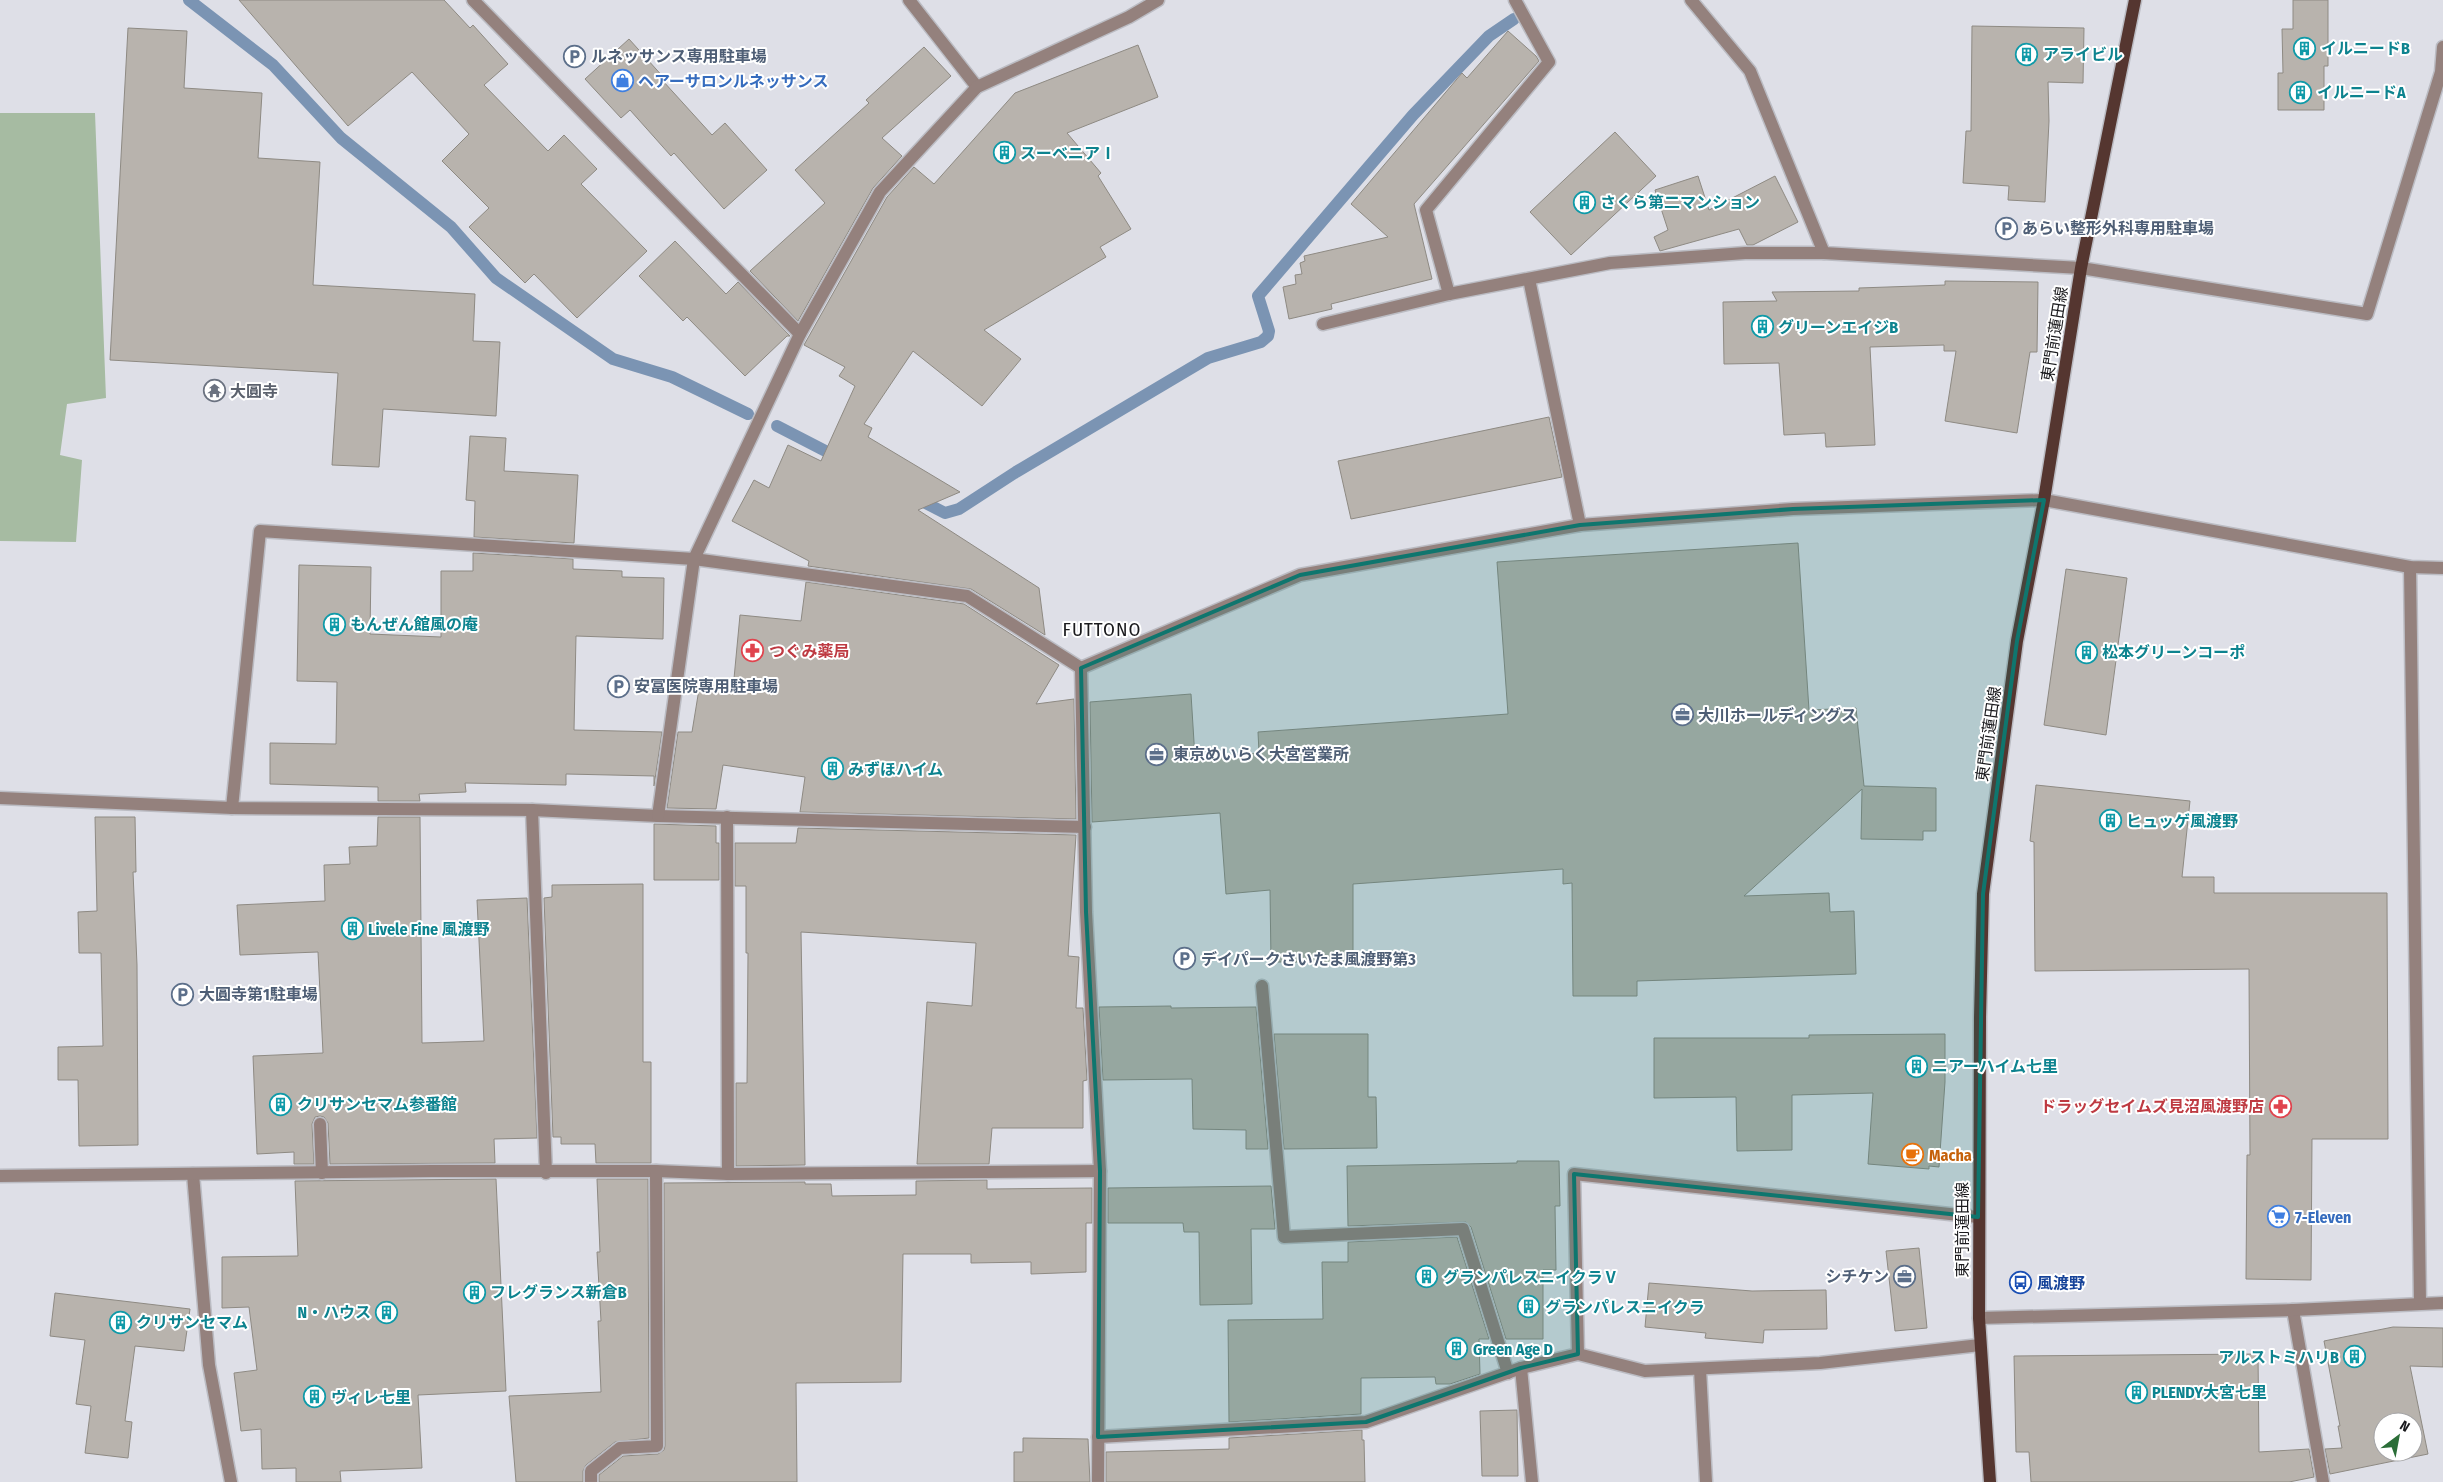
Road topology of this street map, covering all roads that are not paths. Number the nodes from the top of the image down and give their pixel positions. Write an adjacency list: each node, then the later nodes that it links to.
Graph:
1 (473, 0): 14 (street)
2 (909, 0): 8 (street)
3 (1158, 0): 8 (street)
4 (1515, 0): 12 (street)
5 (1692, 0): 9 (street)
6 (2135, 0): 10 (main road, 東門前蓮田線)
7 (2443, 47): 10 (street)
8 (977, 87): 14 (street)
9 (1824, 254): 10 (street); 11 (street)
10 (2081, 268): 15 (main road, 東門前蓮田線)
11 (1528, 279): 12 (street); 16 (street)
12 (1449, 294): 13 (street)
13 (1323, 324)
14 (800, 334): 17 (street)
15 (2044, 500): 16 (street); 18 (street); 36 (main road, 東門前蓮田線)
16 (1580, 525): 20 (street)
17 (694, 559): 20 (street); 22 (street); 24 (street)
18 (2410, 567): 19 (street); 37 (street)
19 (2443, 568)
20 (1080, 668): 26 (street)
21 (0, 798): 22 (street)
22 (232, 808): 23 (street)
23 (532, 810): 24 (street); 31 (street)
24 (658, 816): 25 (street)
25 (727, 817): 26 (street); 34 (street)
26 (1085, 827): 29 (street)
27 (1262, 986): 45 (street)
28 (320, 1124): 32 (street)
29 (1100, 1170): 34 (street); 46 (street)
30 (656, 1171): 31 (street); 34 (street); 48 (street)
31 (546, 1172): 32 (street)
32 (322, 1173): 33 (street)
33 (192, 1174): 35 (street); 47 (street)
34 (728, 1174)
35 (0, 1176)
36 (1978, 1217): 40 (main road, 東門前蓮田線); 42 (street)
37 (2420, 1303): 38 (street); 39 (street)
38 (2443, 1303)
39 (2293, 1310): 40 (street); 53 (street)
40 (1979, 1318): 41 (main road, 東門前蓮田線)
41 (1980, 1345): 44 (street); 52 (main road, 東門前蓮田線)
42 (1578, 1354): 43 (street); 44 (street)
43 (1521, 1368): 45 (street); 50 (street)
44 (1700, 1369): 51 (street)
45 (1508, 1373): 46 (street)
46 (1098, 1437): 49 (street)
47 (230, 1482)
48 (591, 1482)
49 (1098, 1482)
50 (1532, 1482)
51 (1706, 1482)
52 (1990, 1482)
53 (2323, 1482)

